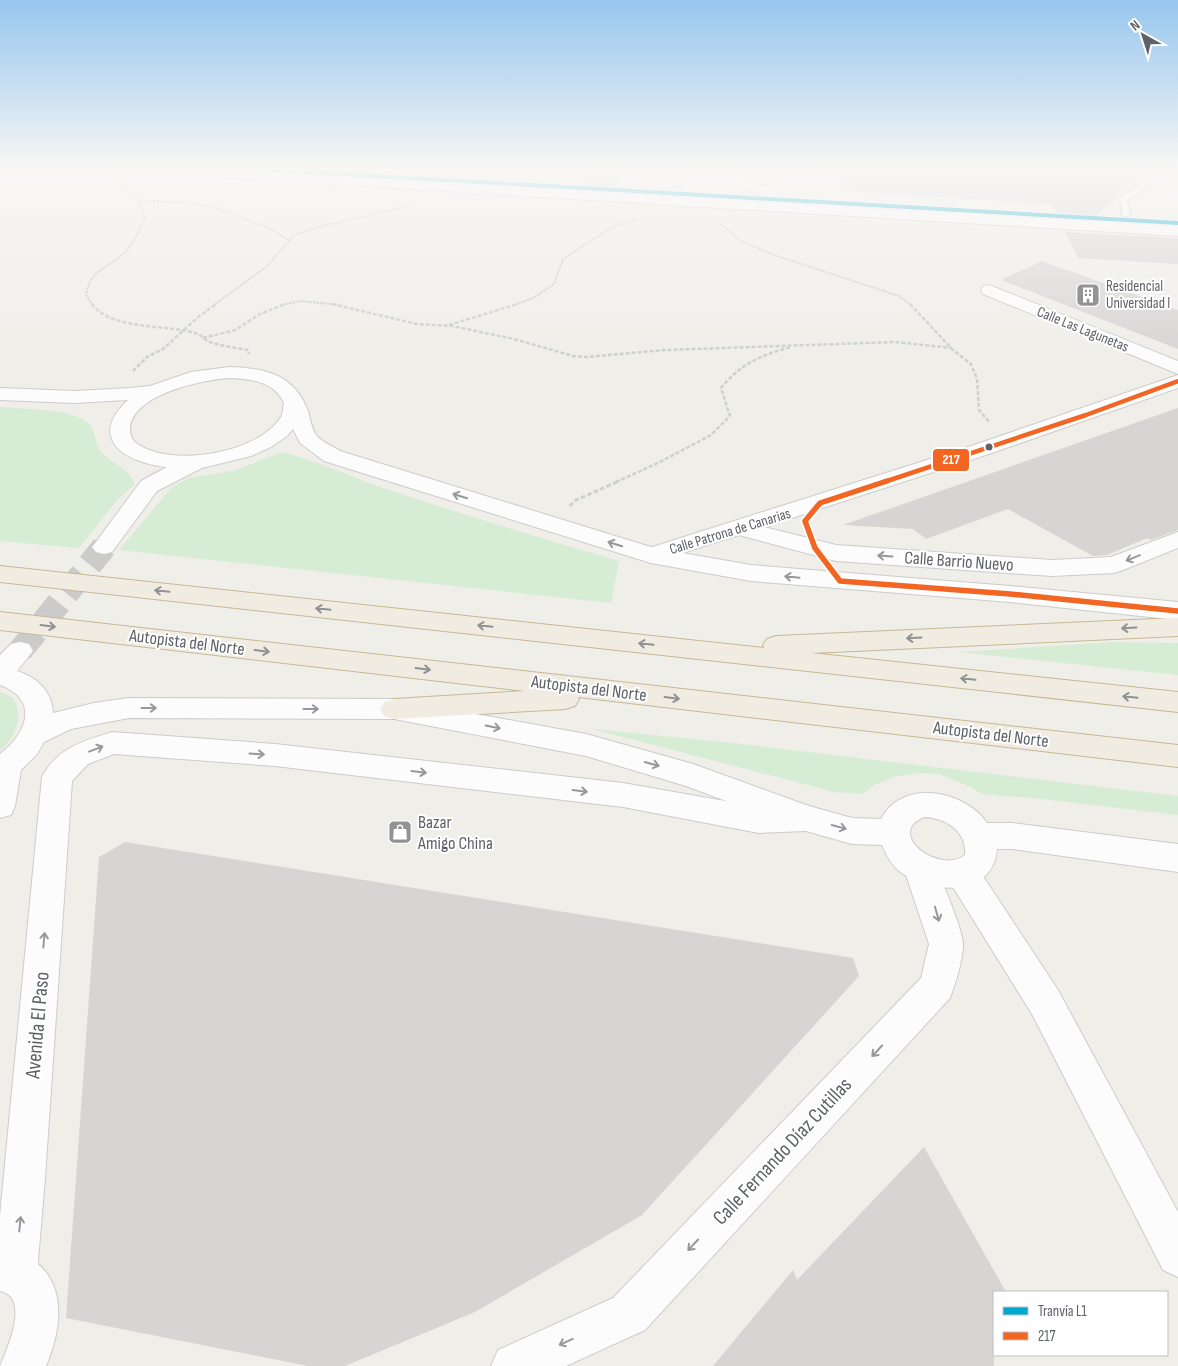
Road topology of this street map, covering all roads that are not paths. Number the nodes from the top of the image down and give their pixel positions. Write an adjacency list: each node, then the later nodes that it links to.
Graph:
1 (989, 290): 2 (street, Calle Las Lagunetas)
2 (1178, 368)
3 (1178, 381): 12 (street, Calle Patrona de Canarias)
4 (151, 392): 6 (street); 7 (street); 8 (street)
5 (0, 394): 6 (street)
6 (64, 398): 8 (street)
7 (294, 403): 10 (street); 17 (street, one-way to 7)
8 (120, 424): 9 (street)
9 (142, 455): 10 (street); 11 (street)
10 (197, 462): 11 (street)
11 (149, 486): 15 (street)
12 (820, 503): 13 (street, Calle Patrona de Canarias); 16 (street)
13 (738, 528): 16 (street, Calle Barrio Nuevo); 17 (street, Calle Patrona de Canarias)
14 (1178, 539): 16 (street, Calle Barrio Nuevo, one-way to 16)
15 (104, 546)
16 (815, 548): 19 (street)
17 (651, 556): 19 (street, one-way to 17)
18 (0, 574): 23 (highway, one-way to 18)
19 (840, 581): 20 (street)
20 (1178, 611)
21 (0, 621): 26 (highway, Autopista del Norte, one-way to 26)
22 (1178, 627): 23 (highway, one-way to 23)
23 (695, 649): 27 (highway, one-way to 23)
24 (20, 651): 25 (street)
25 (0, 673): 29 (street)
26 (638, 694): 28 (highway); 30 (highway, Autopista del Norte, one-way to 30)
27 (1178, 702)
28 (394, 709): 29 (street, one-way to 28); 33 (street, one-way to 33)
29 (34, 734): 31 (street)
30 (1178, 756)
31 (3, 768): 32 (street)
32 (0, 806)
33 (806, 818): 34 (street, one-way to 34); 40 (street, Avenida El Paso, one-way to 33)
34 (894, 833): 35 (street); 37 (street)
35 (980, 836): 36 (street); 38 (street)
36 (1178, 858)
37 (920, 869): 38 (street); 42 (street, Calle Fernando Díaz Cutillas, one-way to 42)
38 (963, 874): 39 (street)
39 (1178, 1255)
40 (8, 1271): 41 (street)
41 (23, 1366)
42 (514, 1366)

